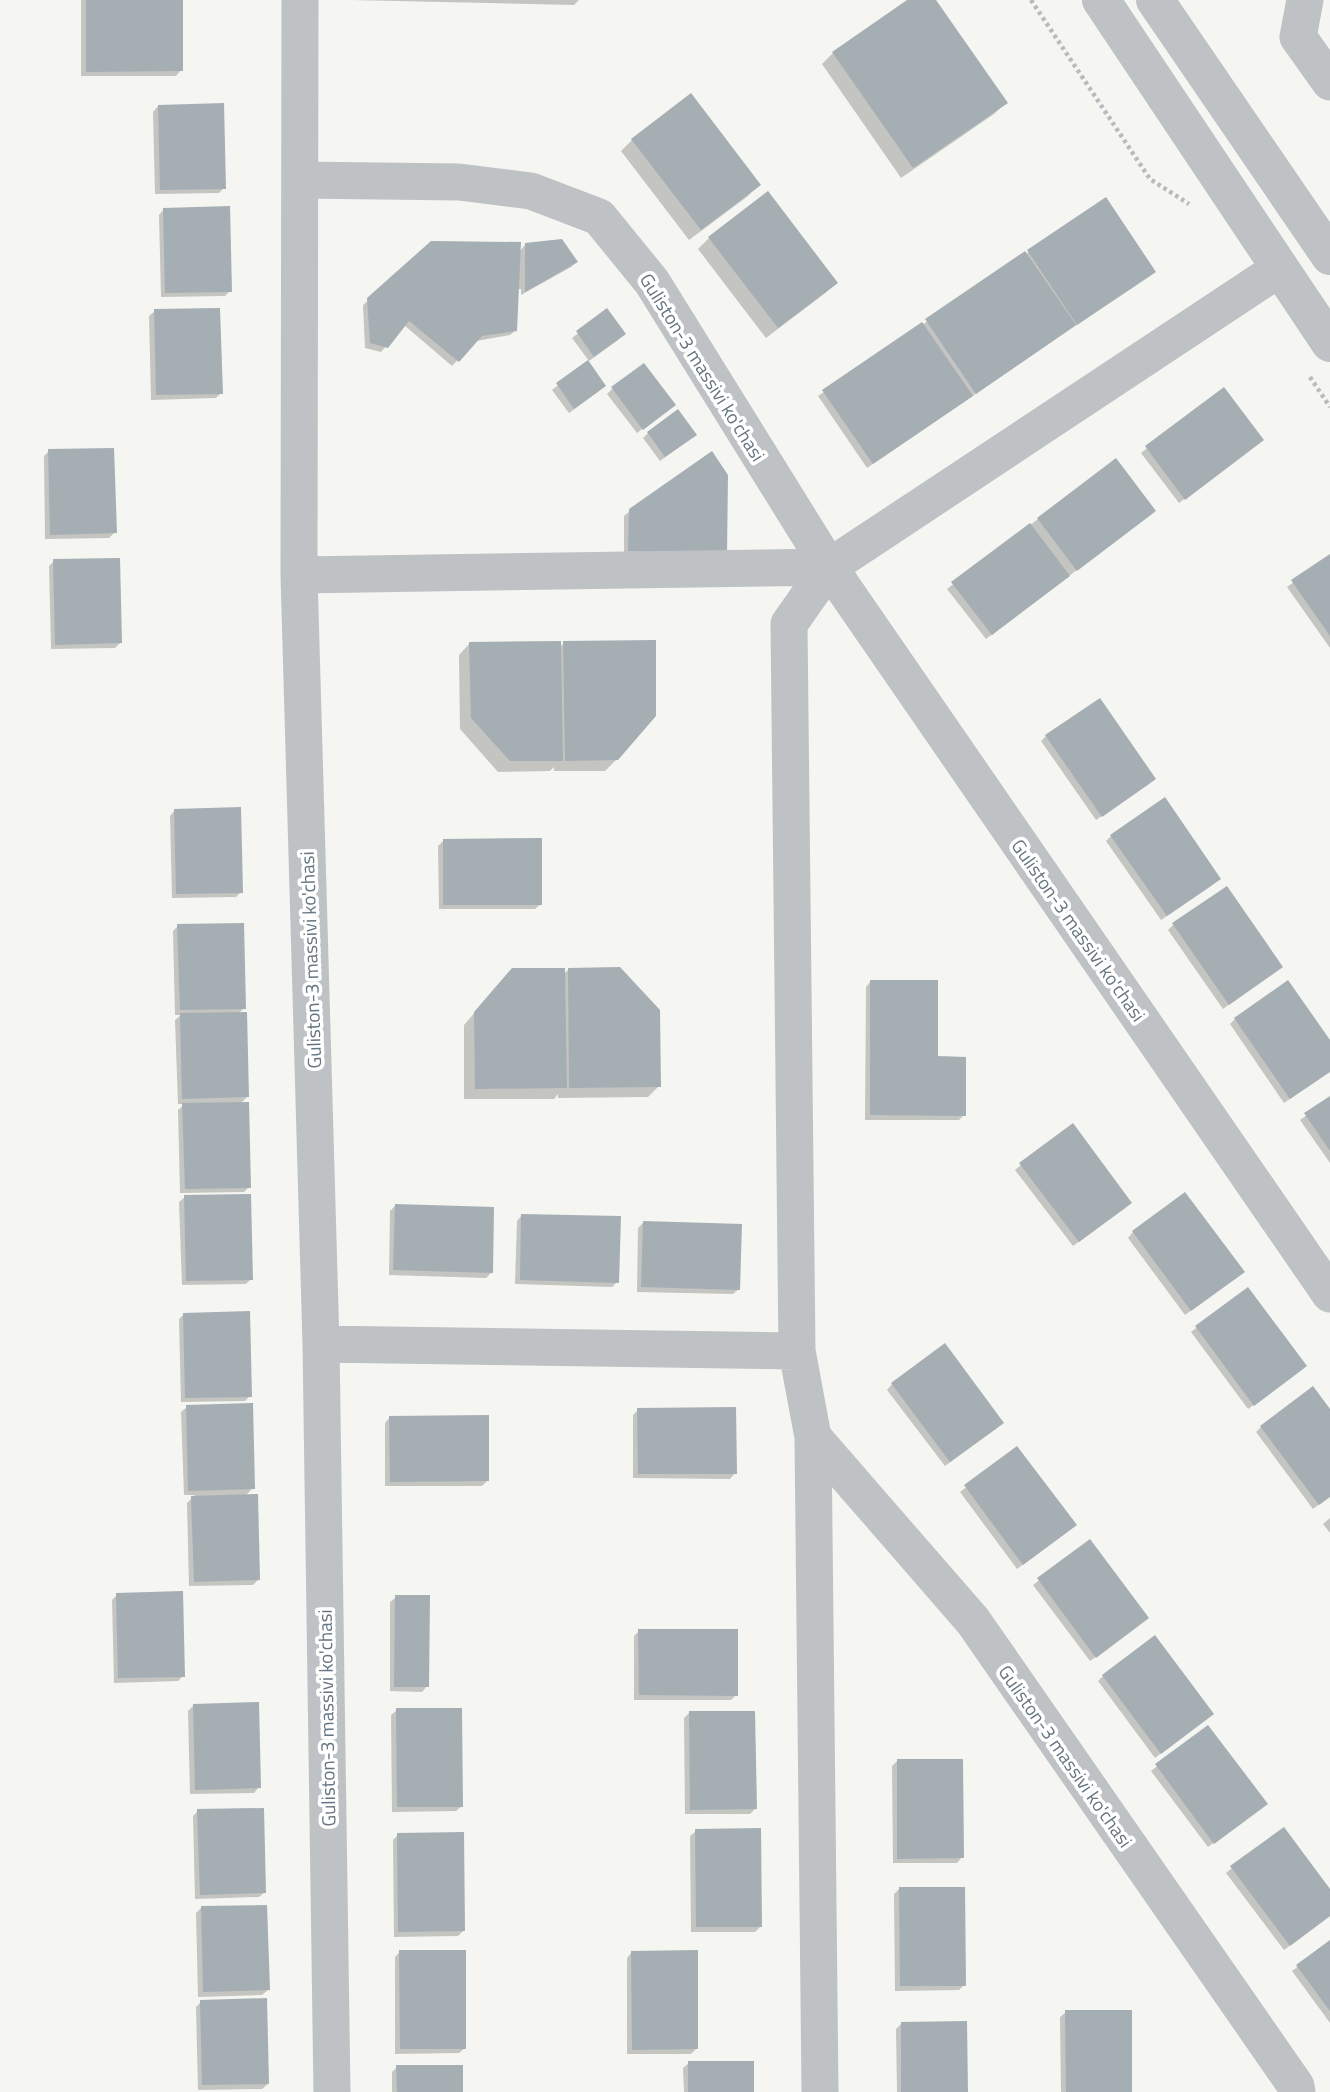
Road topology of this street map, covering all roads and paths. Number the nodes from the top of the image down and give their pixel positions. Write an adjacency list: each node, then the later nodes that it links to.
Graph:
1 (300, 0): 7 (street, Guliston-3 massivi ko'chasi)
2 (1031, 0): 8 (path)
3 (1101, 0): 10 (street)
4 (1155, 0): 9 (street)
5 (1305, 0): 6 (street)
6 (1330, 82)
7 (300, 180): 14 (street, Guliston-3 massivi ko'chasi); 15 (street, Guliston-3 massivi ko'chasi)
8 (1191, 205)
9 (1330, 256)
10 (1279, 269): 11 (street); 14 (street)
11 (1330, 343)
12 (1308, 374): 13 (path)
13 (1330, 407)
14 (829, 567): 15 (street); 16 (street, Guliston-3 massivi ko'chasi); 18 (street)
15 (299, 575): 17 (street, Guliston-3 massivi ko'chasi)
16 (1330, 1294)
17 (321, 1344): 18 (street); 20 (street, Guliston-3 massivi ko'chasi)
18 (797, 1351): 19 (street)
19 (813, 1437): 21 (street); 22 (street, Guliston-3 massivi ko'chasi)
20 (332, 2092)
21 (820, 2092)
22 (1297, 2092)

